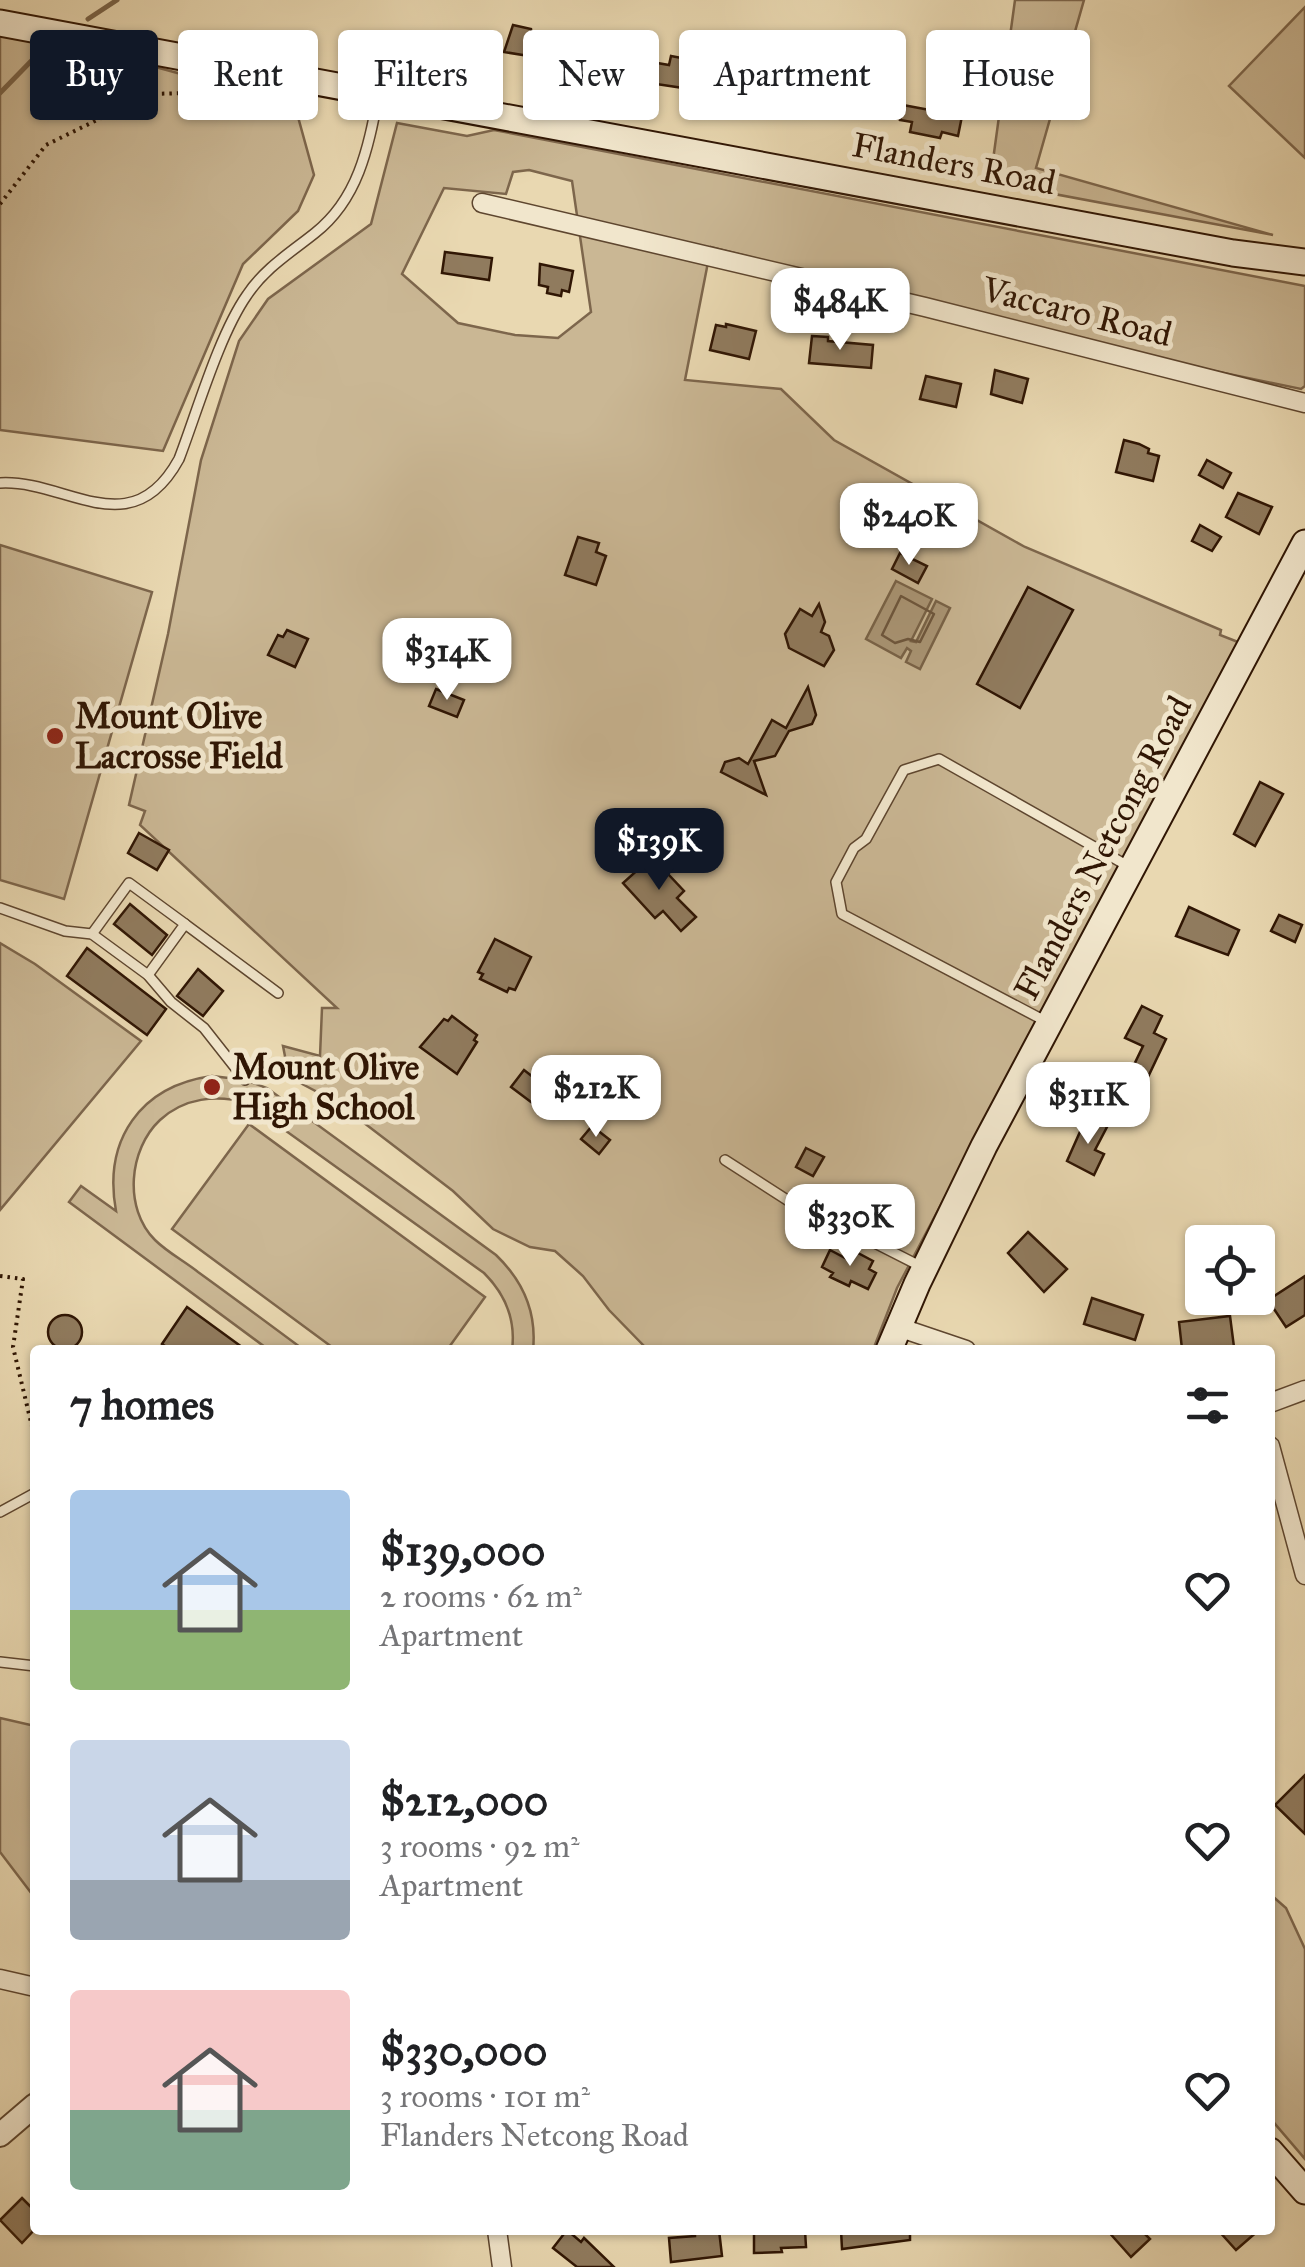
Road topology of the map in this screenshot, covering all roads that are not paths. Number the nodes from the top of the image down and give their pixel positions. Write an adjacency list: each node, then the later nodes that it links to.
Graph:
1 (0, 23): 2 (main road, Flanders Road)
2 (338, 87)
3 (503, 117): 6 (main road, Flanders Road)
4 (373, 120): 8 (lane)
5 (482, 204): 7 (street, Vaccaro Road)
6 (1305, 262)
7 (1305, 403)
8 (0, 483)
9 (1305, 543): 10 (main road, Flanders Netcong Road)
10 (1132, 868): 16 (main road, Flanders Netcong Road); 16 (lane)
11 (0, 908): 13 (lane)
12 (185, 924): 13 (lane); 14 (lane); 15 (lane)
13 (92, 934): 14 (lane)
14 (148, 975): 17 (lane)
15 (278, 992)
16 (1049, 1023): 19 (main road, Flanders Netcong Road)
17 (245, 1080)
18 (726, 1160): 19 (lane)
19 (924, 1268): 20 (main road, Flanders Netcong Road)
20 (894, 1338): 21 (street)
21 (936, 1345)
22 (1305, 1390): 23 (street)
23 (1275, 1402)
24 (1275, 1464): 27 (street)
25 (30, 1495): 26 (lane)
26 (0, 1512)
27 (1305, 1575)
28 (0, 1662): 29 (lane)
29 (30, 1665)
30 (0, 1979): 31 (street)
31 (30, 1986)
32 (30, 2109): 33 (street)
33 (0, 2134)
34 (1275, 2156): 35 (main road)
35 (1305, 2190)
36 (499, 2235): 37 (street)
37 (502, 2267)

